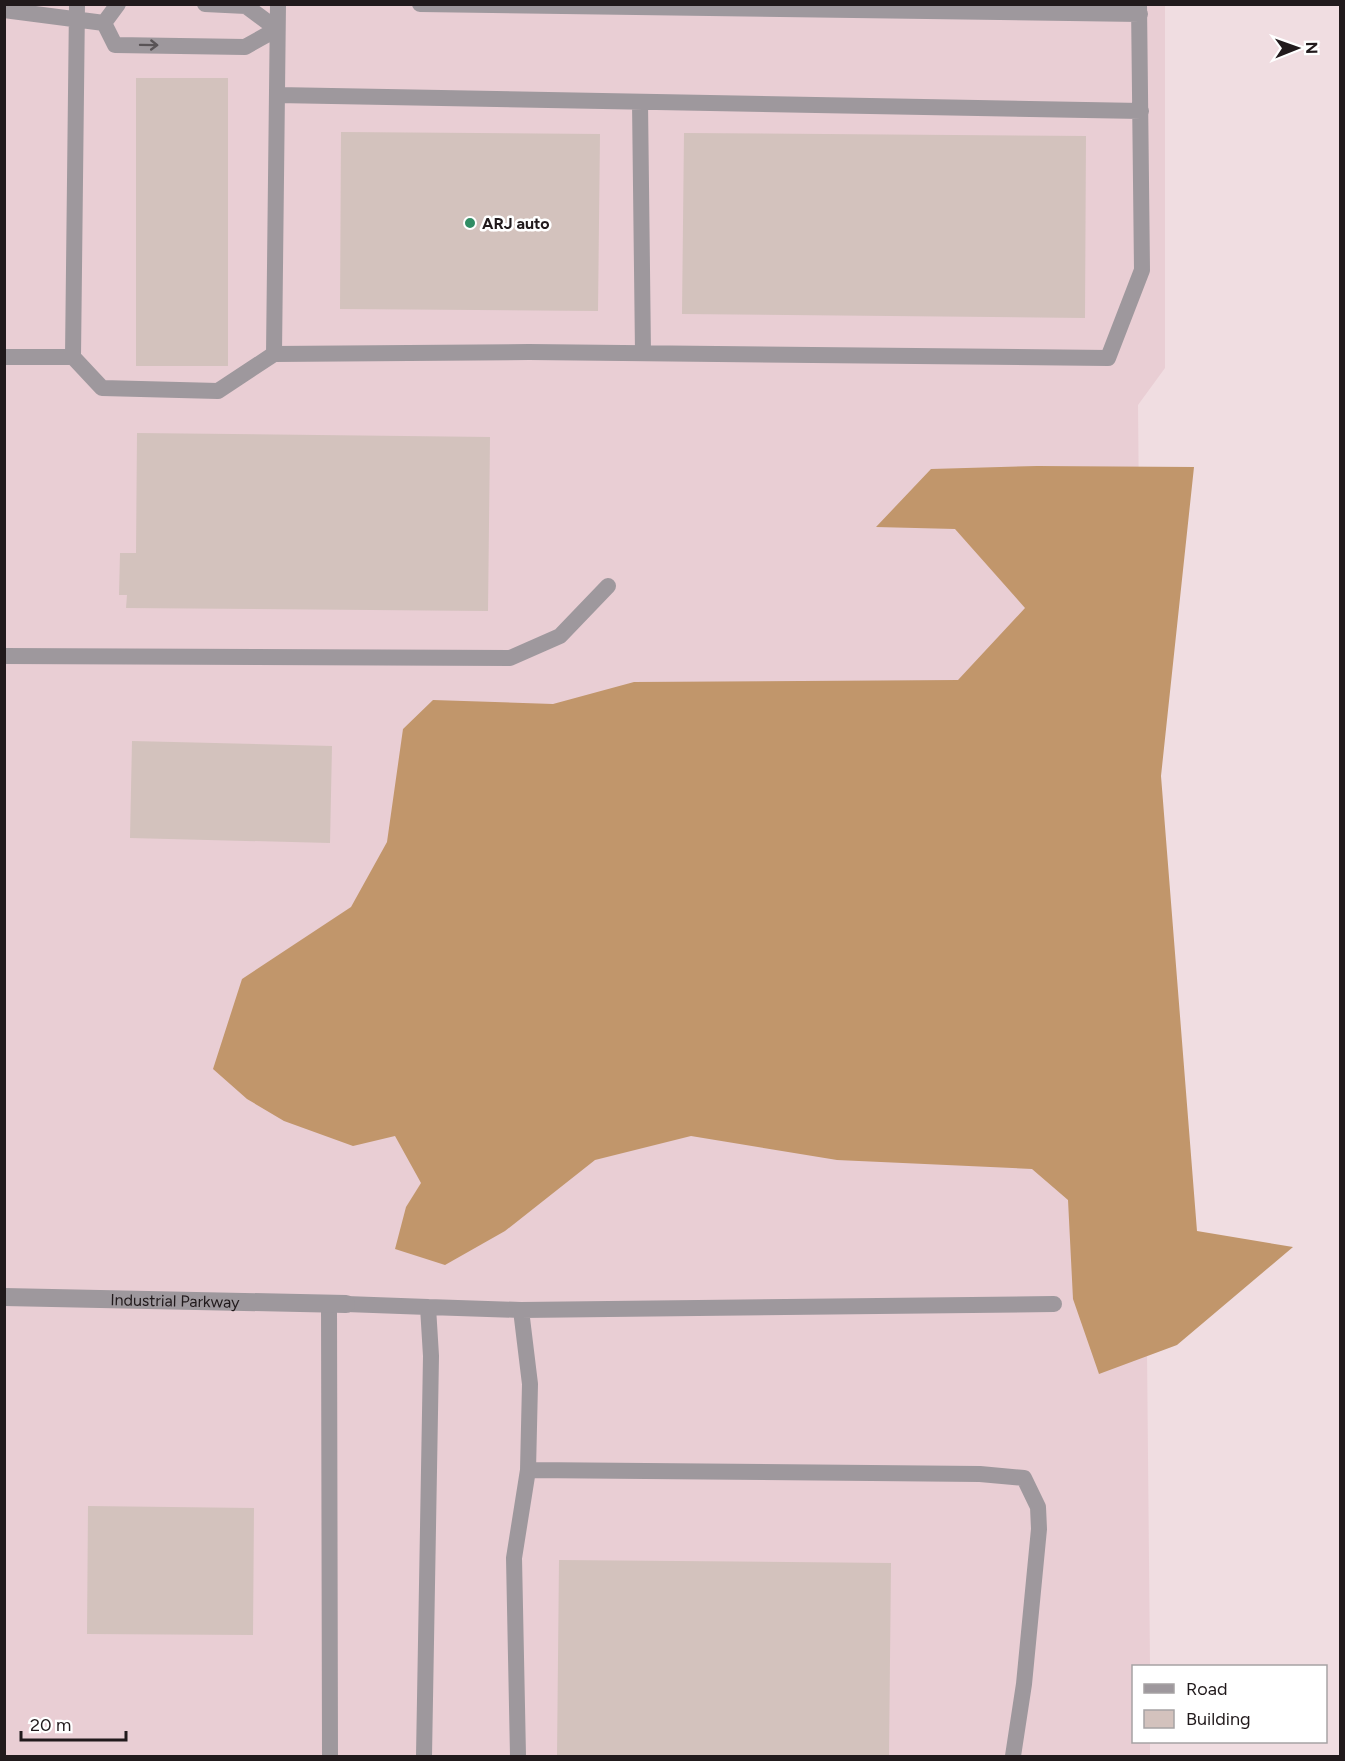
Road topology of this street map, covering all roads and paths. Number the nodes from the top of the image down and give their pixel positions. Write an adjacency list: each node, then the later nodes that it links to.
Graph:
1 (118, 4): 10 (lane)
2 (205, 4): 11 (lane)
3 (278, 4): 11 (lane)
4 (420, 4): 5 (lane)
5 (582, 5): 6 (lane)
6 (876, 8): 7 (lane)
7 (1139, 9): 14 (lane)
8 (4, 10): 9 (lane)
9 (77, 11): 10 (lane); 18 (lane)
10 (105, 23): 11 (lane, one-way to 11)
11 (277, 29): 12 (lane)
12 (277, 95): 13 (lane); 16 (lane)
13 (640, 102): 14 (lane); 15 (lane)
14 (1141, 111): 15 (lane)
15 (643, 353): 16 (lane)
16 (274, 354): 18 (lane)
17 (4, 357): 18 (lane)
18 (73, 357)
19 (608, 586): 20 (lane)
20 (4, 656)
21 (4, 1297): 22 (street, Industrial Parkway)
22 (338, 1303): 24 (lane); 27 (lane)
23 (1054, 1304): 25 (lane)
24 (428, 1307): 25 (lane); 28 (lane)
25 (521, 1310): 26 (lane)
26 (528, 1470): 29 (lane); 30 (lane)
27 (330, 1756)
28 (424, 1756)
29 (518, 1756)
30 (1013, 1756)

